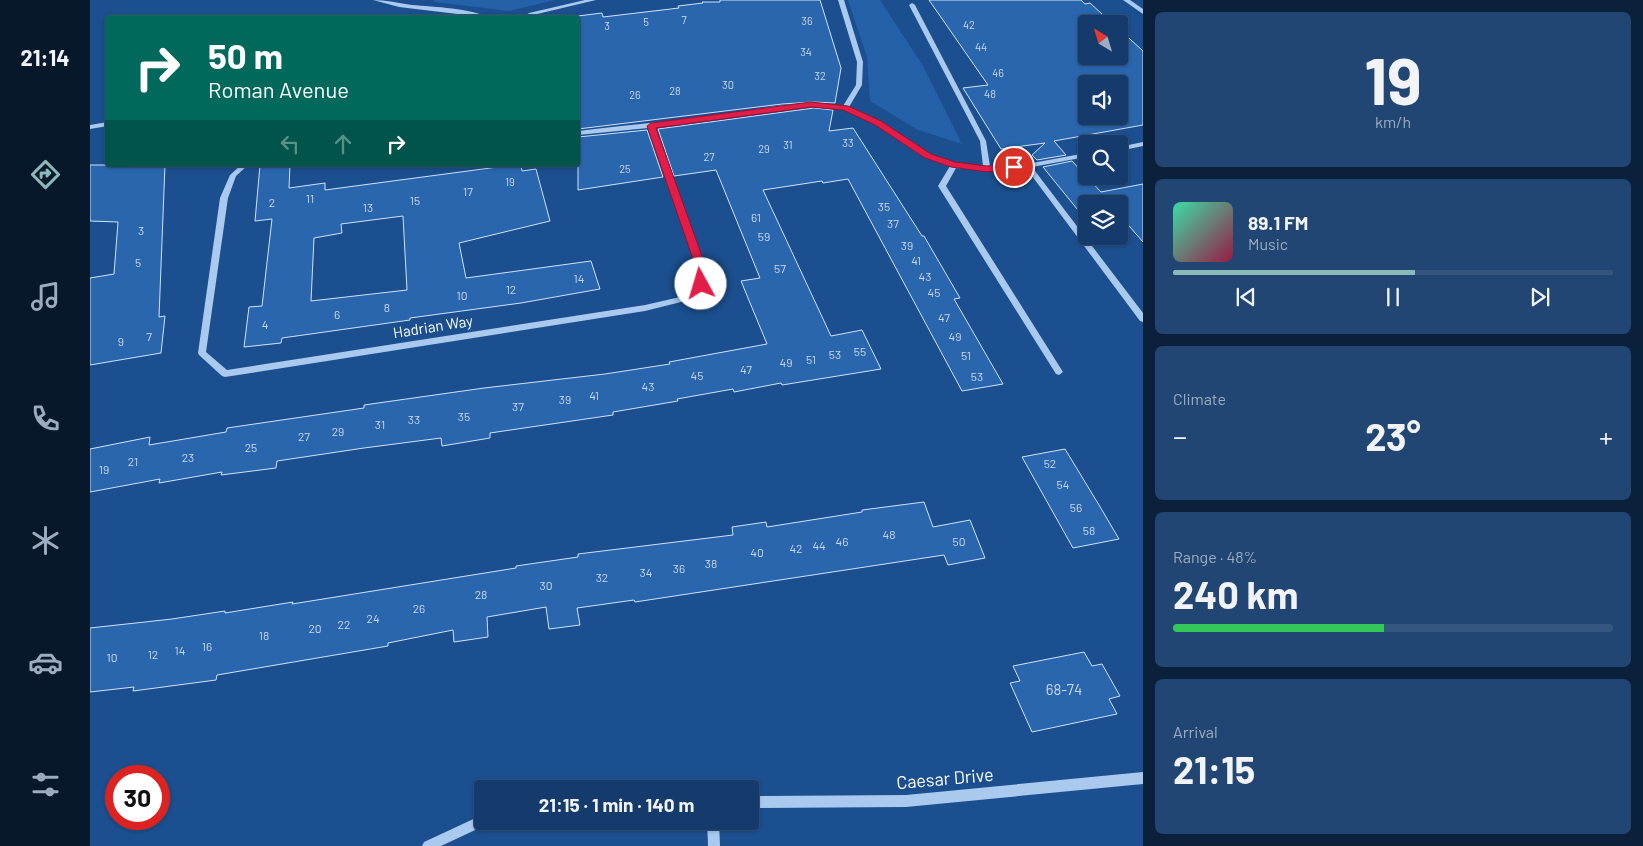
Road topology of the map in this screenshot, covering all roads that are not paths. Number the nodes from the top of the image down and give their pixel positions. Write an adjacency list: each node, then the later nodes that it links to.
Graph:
1 (376, 0): 6 (street)
2 (404, 0): 6 (street)
3 (594, 0): 10 (street)
4 (841, 0): 11 (street)
5 (1126, 0): 8 (street)
6 (399, 5): 9 (street)
7 (912, 5): 22 (street)
8 (1143, 12)
9 (478, 15)
10 (530, 15)
11 (845, 108): 13 (street); 19 (street)
12 (105, 124): 14 (street)
13 (651, 126): 15 (street); 21 (street, Hadrian Way)
14 (90, 127)
15 (580, 133)
16 (1143, 144): 17 (street)
17 (1128, 146)
18 (1078, 157): 20 (street)
19 (954, 165): 22 (street); 24 (street)
20 (1028, 166): 22 (street); 23 (street)
21 (243, 167)
22 (987, 169)
23 (1143, 319)
24 (1059, 372)
25 (1143, 778): 26 (street, Caesar Drive)
26 (759, 802)
27 (474, 825): 29 (street)
28 (713, 830): 30 (street)
29 (428, 846)
30 (714, 846)

